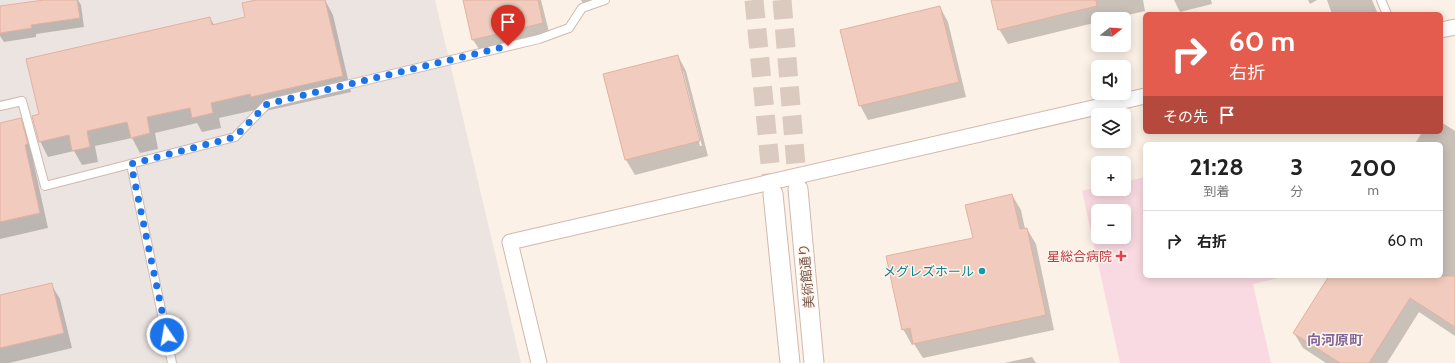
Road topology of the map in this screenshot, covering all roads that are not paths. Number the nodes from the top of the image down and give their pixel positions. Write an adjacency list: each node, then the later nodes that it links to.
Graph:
1 (605, 0): 8 (lane)
2 (1382, 0): 3 (lane)
3 (1386, 12)
4 (1455, 27): 5 (street)
5 (1443, 30)
6 (1143, 96): 12 (street)
7 (0, 106): 8 (lane)
8 (131, 164): 11 (lane)
9 (798, 189): 14 (street, 美術館通り)
10 (772, 194): 13 (street, 美術館通り)
11 (172, 363)
12 (539, 363)
13 (790, 363)
14 (814, 363)

